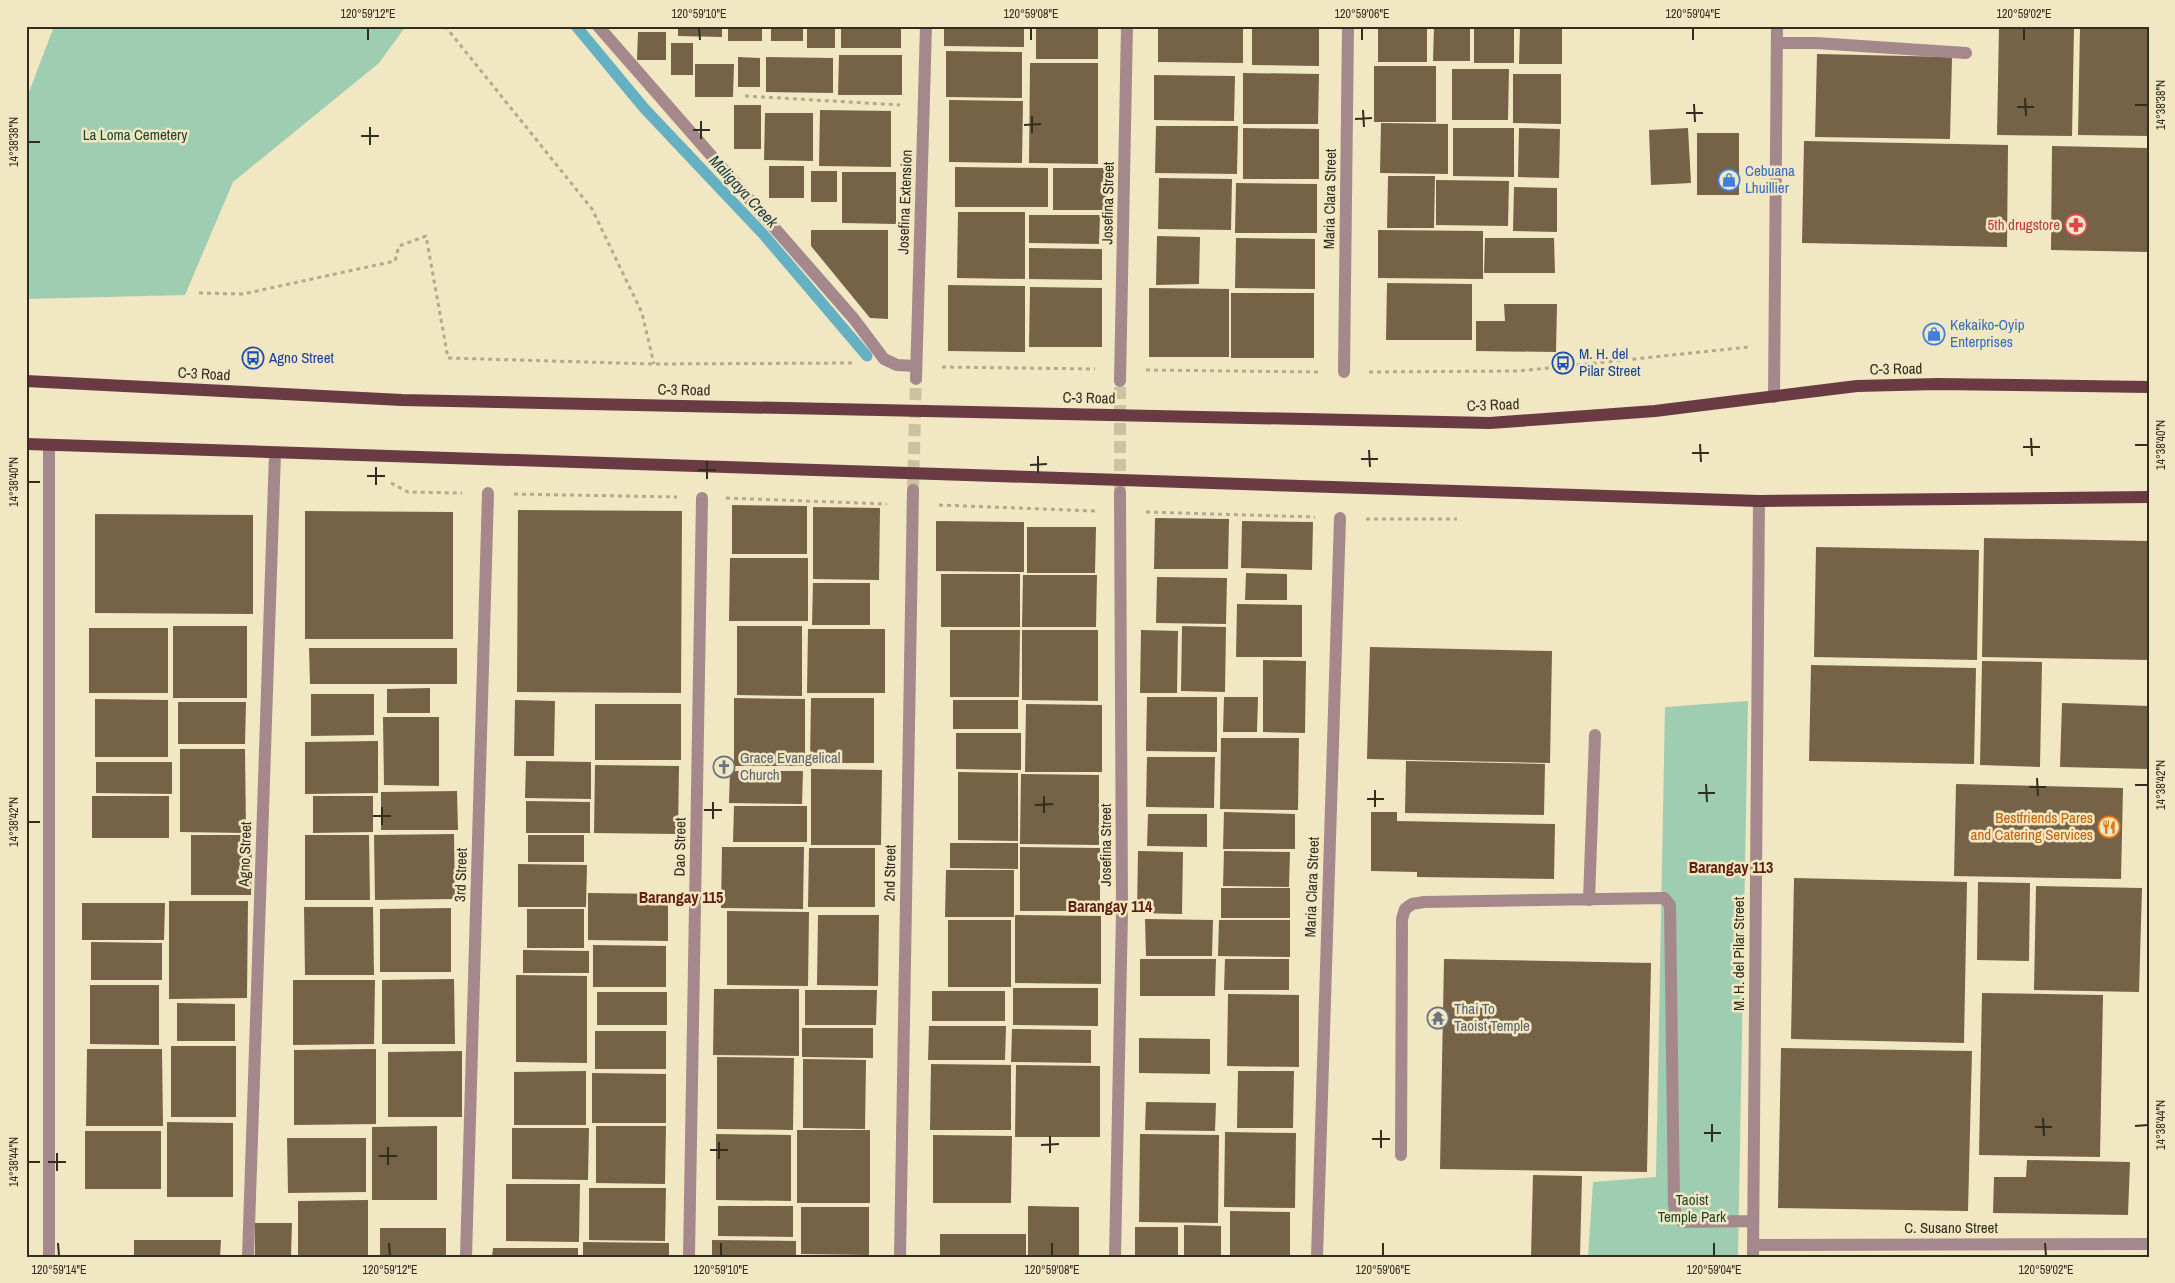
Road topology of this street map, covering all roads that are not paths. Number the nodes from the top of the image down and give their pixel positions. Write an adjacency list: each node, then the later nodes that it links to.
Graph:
1 (598, 26): 2 (street, Josefina Extension)
2 (926, 26)
3 (1127, 26): 10 (street, Josefina Street)
4 (1348, 26): 8 (street, Maria Clara Street)
5 (1777, 26): 6 (street)
6 (1777, 43): 7 (street); 12 (street)
7 (1966, 53)
8 (1344, 372)
9 (26, 381): 12 (main road, C-3 Road)
10 (1120, 381)
11 (2149, 387): 12 (main road, C-3 Road)
12 (1774, 397)
13 (26, 444): 14 (main road)
14 (49, 445): 15 (main road); 29 (street)
15 (275, 453): 21 (main road); 30 (street, Agno Street)
16 (913, 490): 33 (street, 2nd Street)
17 (1120, 492): 34 (street, Josefina Street)
18 (488, 493): 31 (street, 3rd Street)
19 (2149, 497): 21 (main road)
20 (702, 498): 32 (street, Dao Street)
21 (1759, 500): 26 (street, M. H. del Pilar Street)
22 (1340, 518): 35 (street, Maria Clara Street)
23 (1595, 735): 24 (street)
24 (1589, 900): 25 (street); 26 (street)
25 (1401, 1155)
26 (1754, 1221): 28 (street, M. H. del Pilar Street)
27 (2149, 1244): 28 (street, C. Susano Street)
28 (1753, 1251)
29 (49, 1257)
30 (248, 1257)
31 (466, 1257)
32 (689, 1257)
33 (900, 1257)
34 (1115, 1257)
35 (1317, 1257)

